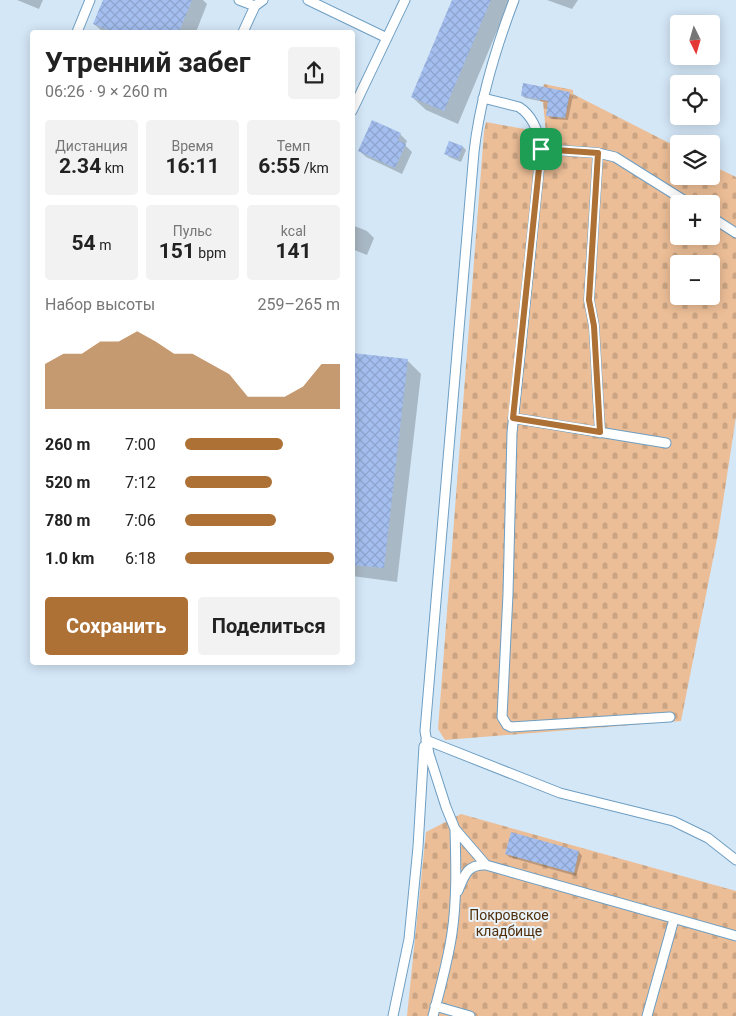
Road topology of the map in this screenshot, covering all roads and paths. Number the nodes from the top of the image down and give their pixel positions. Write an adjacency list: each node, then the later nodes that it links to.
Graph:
1 (90, 0): 8 (lane)
2 (239, 0): 7 (lane)
3 (263, 0): 7 (lane)
4 (308, 0): 10 (lane)
5 (405, 0): 10 (lane)
6 (514, 0): 11 (lane)
7 (255, 6): 9 (lane)
8 (81, 30)
9 (244, 30)
10 (387, 38): 12 (lane)
11 (483, 98): 13 (lane); 22 (lane)
12 (355, 105)
13 (541, 149): 14 (lane); 18 (lane)
14 (598, 153): 15 (lane); 19 (lane)
15 (676, 195)
16 (720, 223): 17 (lane)
17 (736, 233)
18 (513, 418): 19 (lane); 21 (lane)
19 (600, 432): 20 (lane)
20 (666, 443)
21 (670, 717)
22 (425, 735): 23 (lane); 24 (lane); 30 (lane)
23 (455, 829): 25 (lane); 26 (lane)
24 (736, 860)
25 (486, 865): 26 (lane); 27 (lane)
26 (456, 898): 29 (lane)
27 (674, 919): 28 (lane); 33 (lane)
28 (736, 936)
29 (436, 1006): 31 (lane); 32 (lane)
30 (393, 1016)
31 (433, 1016)
32 (470, 1016)
33 (647, 1016)

